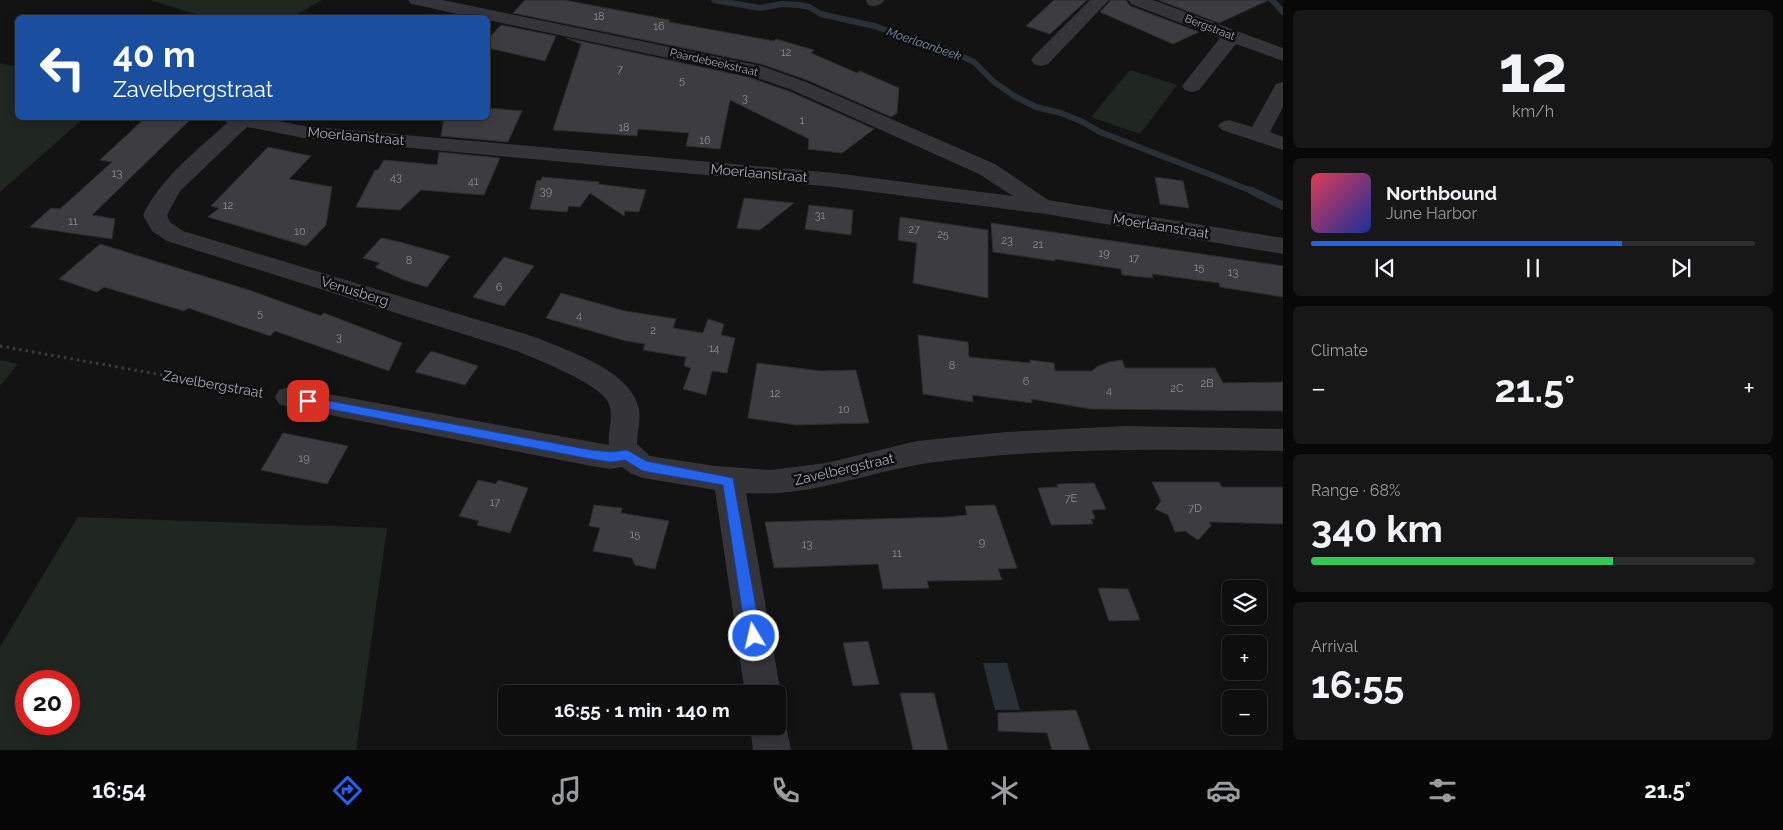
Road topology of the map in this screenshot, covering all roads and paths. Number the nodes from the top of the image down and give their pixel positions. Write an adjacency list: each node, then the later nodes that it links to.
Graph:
1 (417, 0): 4 (street, Paardebeekstraat)
2 (1100, 0): 8 (street)
3 (1137, 0): 6 (street, Bergstraat)
4 (489, 15)
5 (490, 15): 16 (street, Paardebeekstraat)
6 (1234, 36): 7 (street, Bergstraat); 9 (street)
7 (1283, 55)
8 (1041, 60)
9 (1192, 86)
10 (1283, 88): 14 (street)
11 (237, 120): 21 (street, Venusberg)
12 (243, 120): 16 (street, Moerlaanstraat)
13 (1229, 126): 14 (street)
14 (1257, 136): 15 (street)
15 (1283, 144)
16 (1046, 207): 17 (street, Moerlaanstraat)
17 (1283, 246)
18 (0, 346): 19 (path, Zavelbergstraat)
19 (289, 397): 21 (street)
20 (1283, 440): 22 (street, Zavelbergstraat)
21 (627, 455): 22 (street, Zavelbergstraat)
22 (729, 481): 23 (street)
23 (762, 685)
24 (770, 735): 25 (street)
25 (772, 750)

